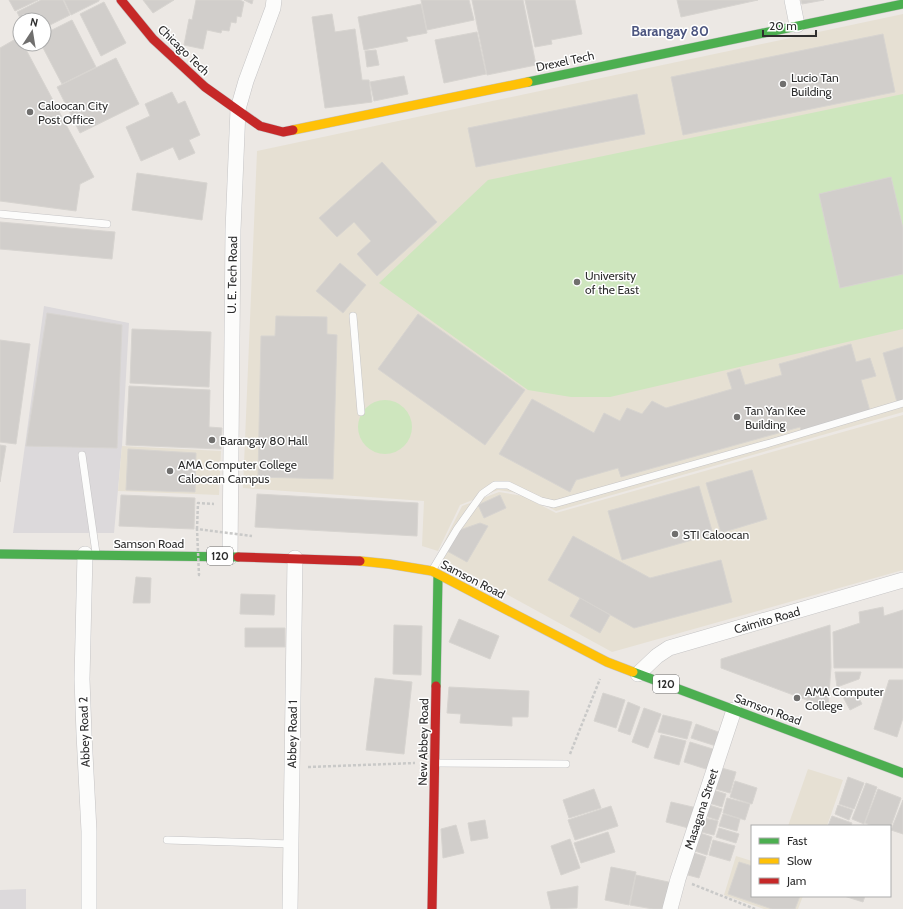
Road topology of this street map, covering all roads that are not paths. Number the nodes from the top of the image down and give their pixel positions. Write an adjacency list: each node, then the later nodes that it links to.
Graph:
1 (120, 0): 6 (main road, Chicago Tech)
2 (274, 0): 6 (street, U. E. Tech Road)
3 (792, 0): 5 (street)
4 (903, 4): 5 (main road, Drexel Tech)
5 (797, 25): 6 (main road, Drexel Tech)
6 (238, 109): 15 (street, U. E. Tech Road)
7 (0, 214): 8 (lane)
8 (107, 224)
9 (353, 316): 11 (lane)
10 (903, 403): 17 (lane)
11 (361, 412)
12 (82, 455): 14 (lane)
13 (0, 554): 14 (main road, Samson Road / 120)
14 (91, 555): 15 (main road, Samson Road / 120); 26 (street, Abbey Road 2)
15 (230, 557): 16 (main road, Samson Road / 120)
16 (295, 558): 17 (main road, Samson Road / 120); 25 (street, Abbey Road 1)
17 (435, 573): 19 (main road, Samson Road / 120); 21 (main road, New Abbey Road)
18 (903, 580): 19 (street, Caimito Road)
19 (638, 674): 20 (main road, Samson Road / 120)
20 (734, 710): 23 (main road, Samson Road / 120); 29 (street, Masagana Street)
21 (435, 762): 22 (lane); 28 (main road, New Abbey Road)
22 (566, 764)
23 (903, 773)
24 (166, 840): 25 (lane)
25 (291, 844): 27 (street, Abbey Road 1)
26 (89, 909)
27 (290, 909)
28 (432, 909)
29 (670, 909)

